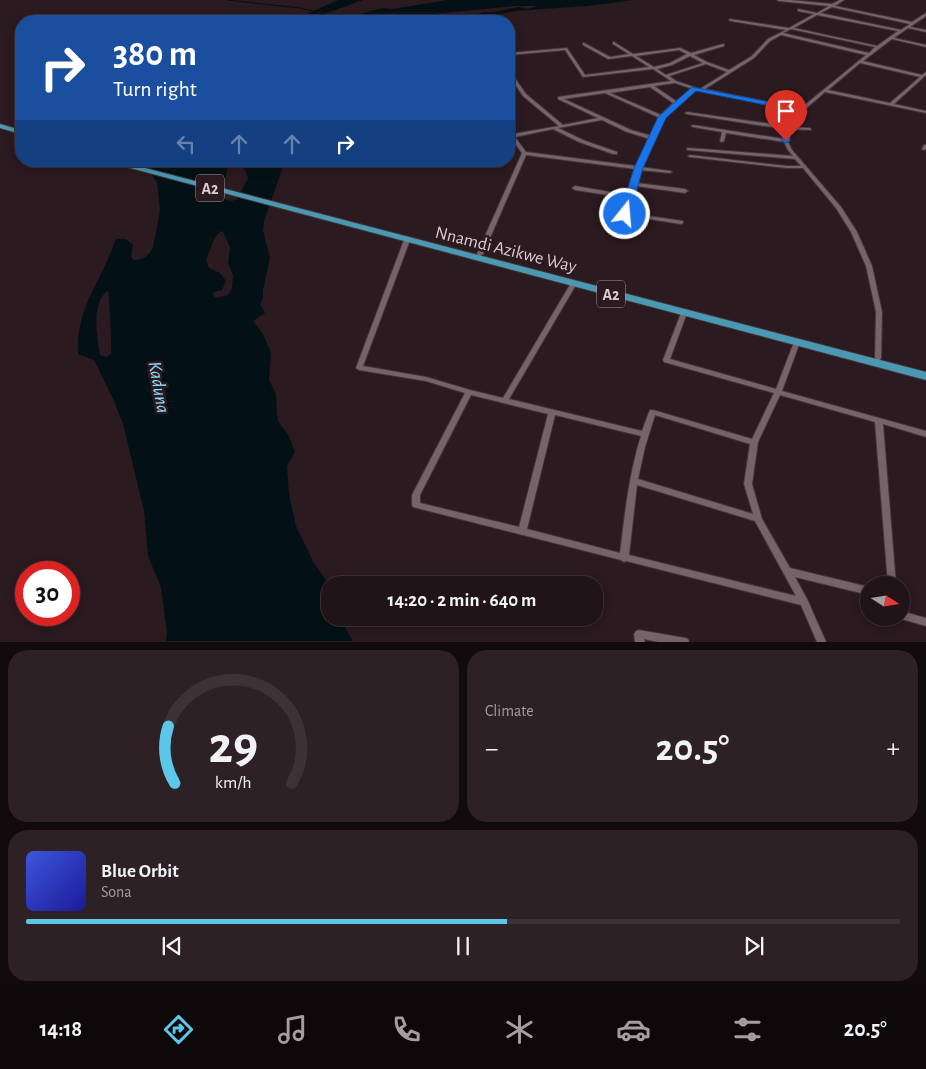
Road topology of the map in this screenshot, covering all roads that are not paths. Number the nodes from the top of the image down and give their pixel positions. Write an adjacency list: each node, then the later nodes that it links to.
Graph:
1 (779, 0): 3 (street)
2 (842, 0): 3 (street)
3 (833, 5): 5 (street); 8 (street)
4 (799, 10): 5 (street)
5 (820, 13): 10 (street); 11 (street)
6 (925, 16): 8 (street)
7 (731, 20): 10 (street)
8 (912, 23): 9 (street)
9 (907, 27): 11 (street); 12 (street)
10 (790, 28): 13 (street); 19 (street)
11 (901, 31): 14 (street)
12 (926, 31)
13 (781, 34): 21 (street); 27 (street)
14 (891, 38): 18 (street); 19 (street)
15 (614, 43): 22 (street)
16 (584, 44): 22 (street)
17 (724, 46): 23 (street)
18 (926, 46)
19 (878, 47): 21 (street)
20 (515, 54): 26 (street)
21 (870, 54): 24 (street)
22 (633, 55): 23 (street); 26 (street)
23 (689, 55): 25 (street); 26 (street)
24 (860, 62): 28 (street); 35 (street)
25 (706, 63): 27 (street); 29 (street)
26 (654, 68): 29 (street)
27 (730, 72): 34 (street)
28 (924, 74): 38 (street)
29 (666, 76): 31 (street)
30 (515, 81): 45 (street)
31 (675, 82): 32 (street); 33 (street)
32 (651, 86): 36 (street); 37 (street)
33 (695, 89): 34 (street); 37 (street)
34 (700, 90): 39 (street)
35 (826, 90): 38 (street); 39 (street)
36 (605, 92): 42 (street); 43 (street)
37 (676, 104): 42 (street)
38 (891, 105): 41 (street)
39 (801, 110): 48 (street)
40 (687, 112): 48 (street)
41 (926, 112)
42 (662, 117): 55 (street)
43 (602, 119): 45 (street); 55 (street)
44 (0, 126): 50 (highway)
45 (562, 126): 47 (street)
46 (693, 126): 51 (street)
47 (554, 128): 53 (street); 61 (street)
48 (787, 128): 49 (street); 58 (street)
49 (809, 129)
50 (15, 130)
51 (724, 131): 57 (street); 58 (street)
52 (0, 132): 54 (highway)
53 (515, 133)
54 (15, 136)
55 (653, 138): 66 (street)
56 (515, 141): 60 (street)
57 (722, 141)
58 (786, 141): 63 (street)
59 (689, 150): 63 (street)
60 (524, 153): 66 (street); 75 (street)
61 (615, 153)
62 (690, 156): 65 (street)
63 (796, 158): 65 (street)
64 (141, 167): 72 (highway, Nnamdi Azikwe Way / A2)
65 (803, 167): 79 (street)
66 (638, 168): 67 (street); 68 (street)
67 (670, 172)
68 (634, 184): 70 (street); 71 (street)
69 (575, 188): 71 (street)
70 (685, 191)
71 (631, 196): 73 (street)
72 (299, 209): 74 (highway, Nnamdi Azikwe Way / A2); 75 (highway, Nnamdi Azikwe Way / A2)
73 (682, 222)
74 (407, 240): 76 (highway, Nnamdi Azikwe Way / A2); 82 (street)
75 (480, 254): 79 (highway, Nnamdi Azikwe Way / A2)
76 (574, 283): 77 (highway, Nnamdi Azikwe Way / A2); 84 (street)
77 (684, 313): 78 (highway, Nnamdi Azikwe Way / A2); 83 (street)
78 (798, 342): 81 (highway, Nnamdi Azikwe Way / A2); 83 (street)
79 (878, 358): 80 (highway, Nnamdi Azikwe Way / A2)
80 (926, 370)
81 (926, 376)
82 (469, 392): 84 (street); 92 (street)
83 (778, 392): 86 (street); 89 (street)
84 (506, 399): 85 (street)
85 (552, 412): 87 (street); 92 (street)
86 (879, 421): 88 (street); 95 (street)
87 (643, 434): 89 (street); 90 (street)
88 (926, 434)
89 (754, 442): 91 (street)
90 (634, 481): 91 (street); 93 (street)
91 (758, 519): 94 (street)
92 (522, 532): 93 (street)
93 (624, 558): 97 (street)
94 (786, 571): 96 (street); 97 (street)
95 (891, 576)
96 (860, 589)
97 (804, 602): 102 (street)
98 (910, 618): 99 (street)
99 (926, 622)
100 (640, 642): 101 (street)
101 (685, 642)
102 (822, 642)

